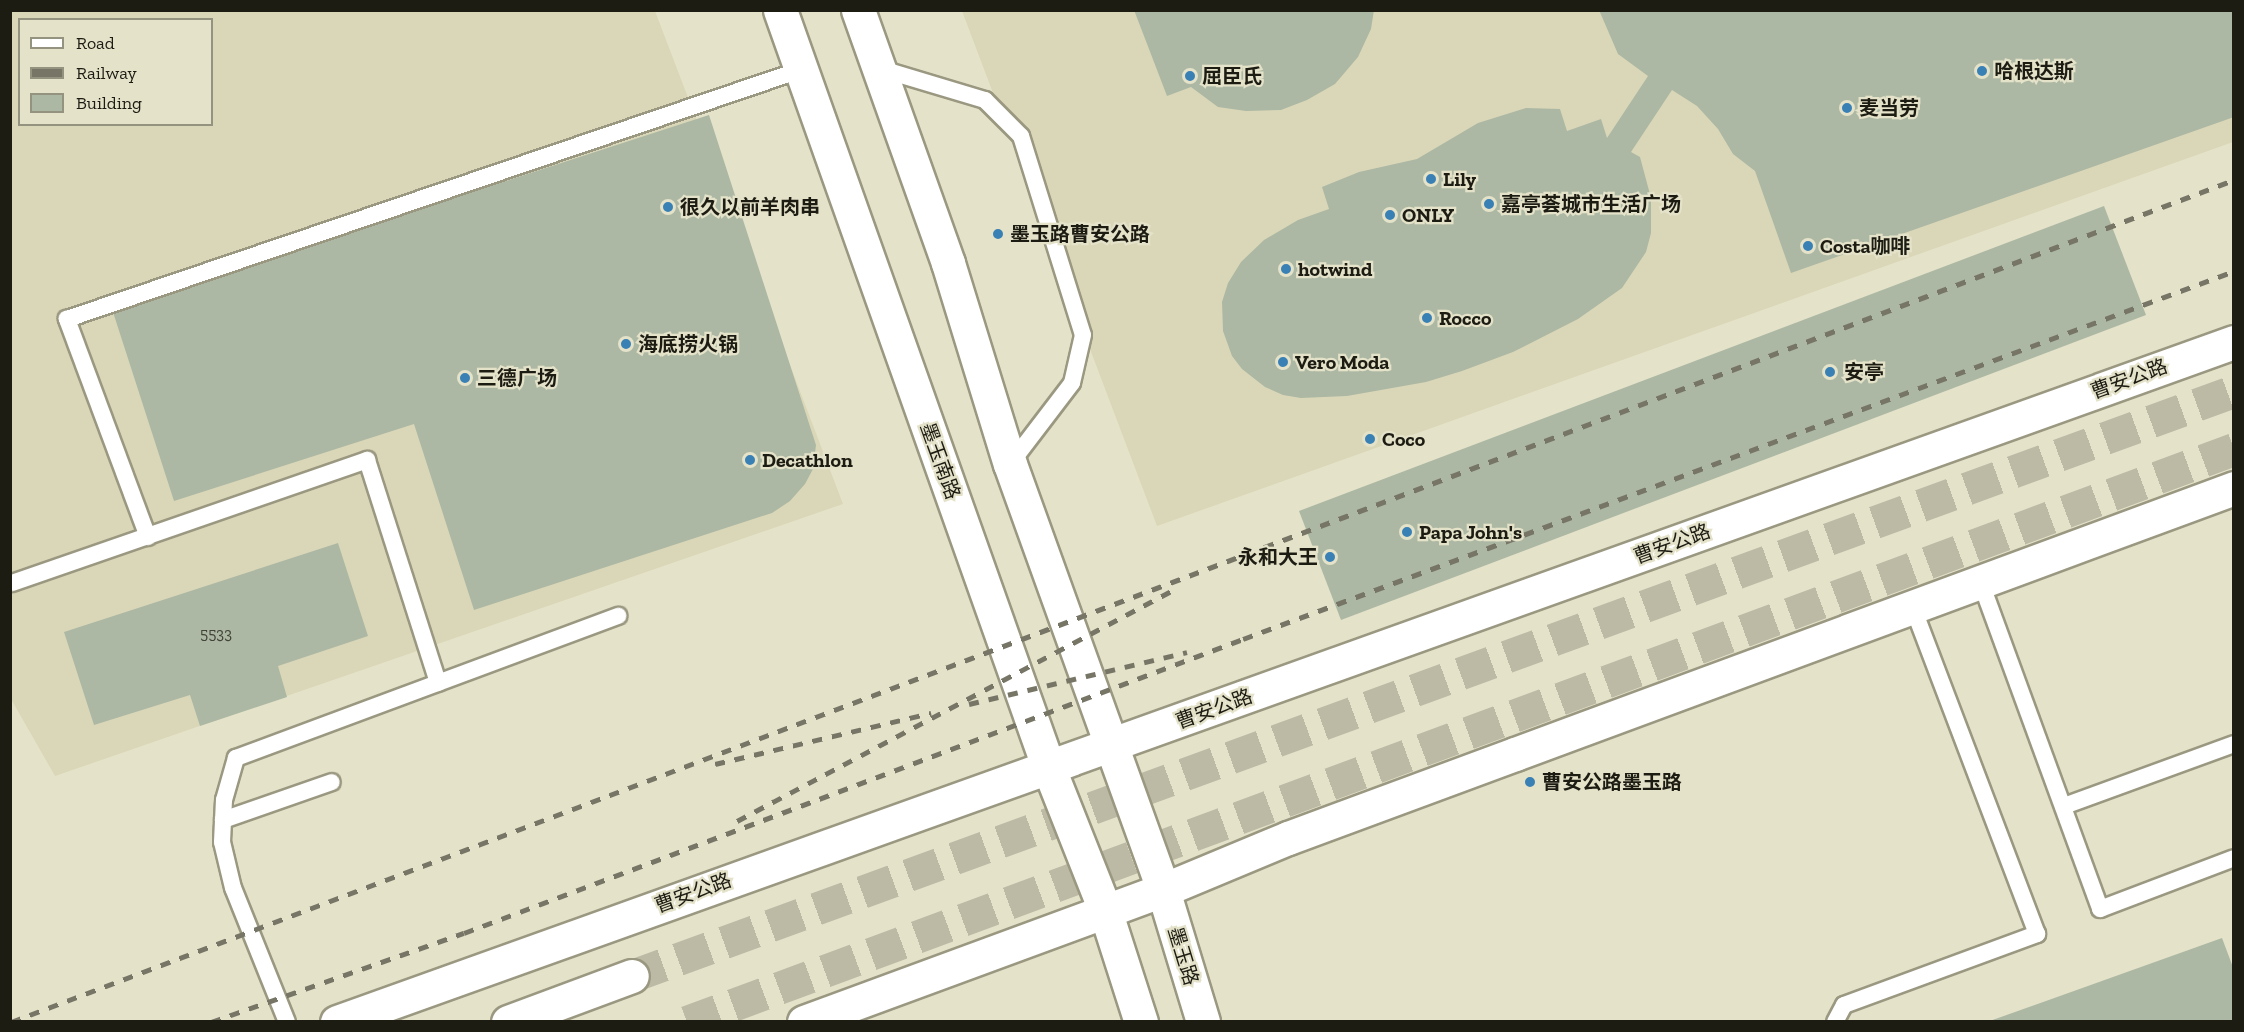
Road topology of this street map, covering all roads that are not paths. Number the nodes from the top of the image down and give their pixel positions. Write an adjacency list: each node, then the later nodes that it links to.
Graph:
1 (780, 10): 4 (main road, 墨玉南路)
2 (858, 10): 3 (main road)
3 (878, 68): 6 (main road); 6 (lane)
4 (800, 70): 8 (lane); 16 (main road, 墨玉南路)
5 (2234, 342): 15 (main road, 曹安公路)
6 (1010, 464): 15 (main road)
7 (2234, 488): 10 (main road)
8 (148, 537): 9 (lane); 13 (lane)
9 (12, 584)
10 (1981, 584): 11 (main road); 18 (lane)
11 (1913, 608): 21 (main road); 30 (lane)
12 (618, 616): 13 (lane)
13 (438, 683): 19 (lane)
14 (2234, 744): 18 (lane)
15 (1110, 746): 16 (main road, 曹安公路); 21 (main road)
16 (1048, 766): 22 (main road, 墨玉南路); 25 (main road, 曹安公路)
17 (332, 782): 19 (lane)
18 (2064, 806): 20 (lane)
19 (223, 820): 24 (lane)
20 (2234, 858)
21 (1163, 890): 22 (main road); 29 (main road, 墨玉路)
22 (1104, 910): 27 (main road); 28 (main road)
23 (632, 976): 26 (main road)
24 (287, 1022)
25 (337, 1022)
26 (508, 1022)
27 (804, 1022)
28 (1141, 1022)
29 (1203, 1022)
30 (1835, 1022)

